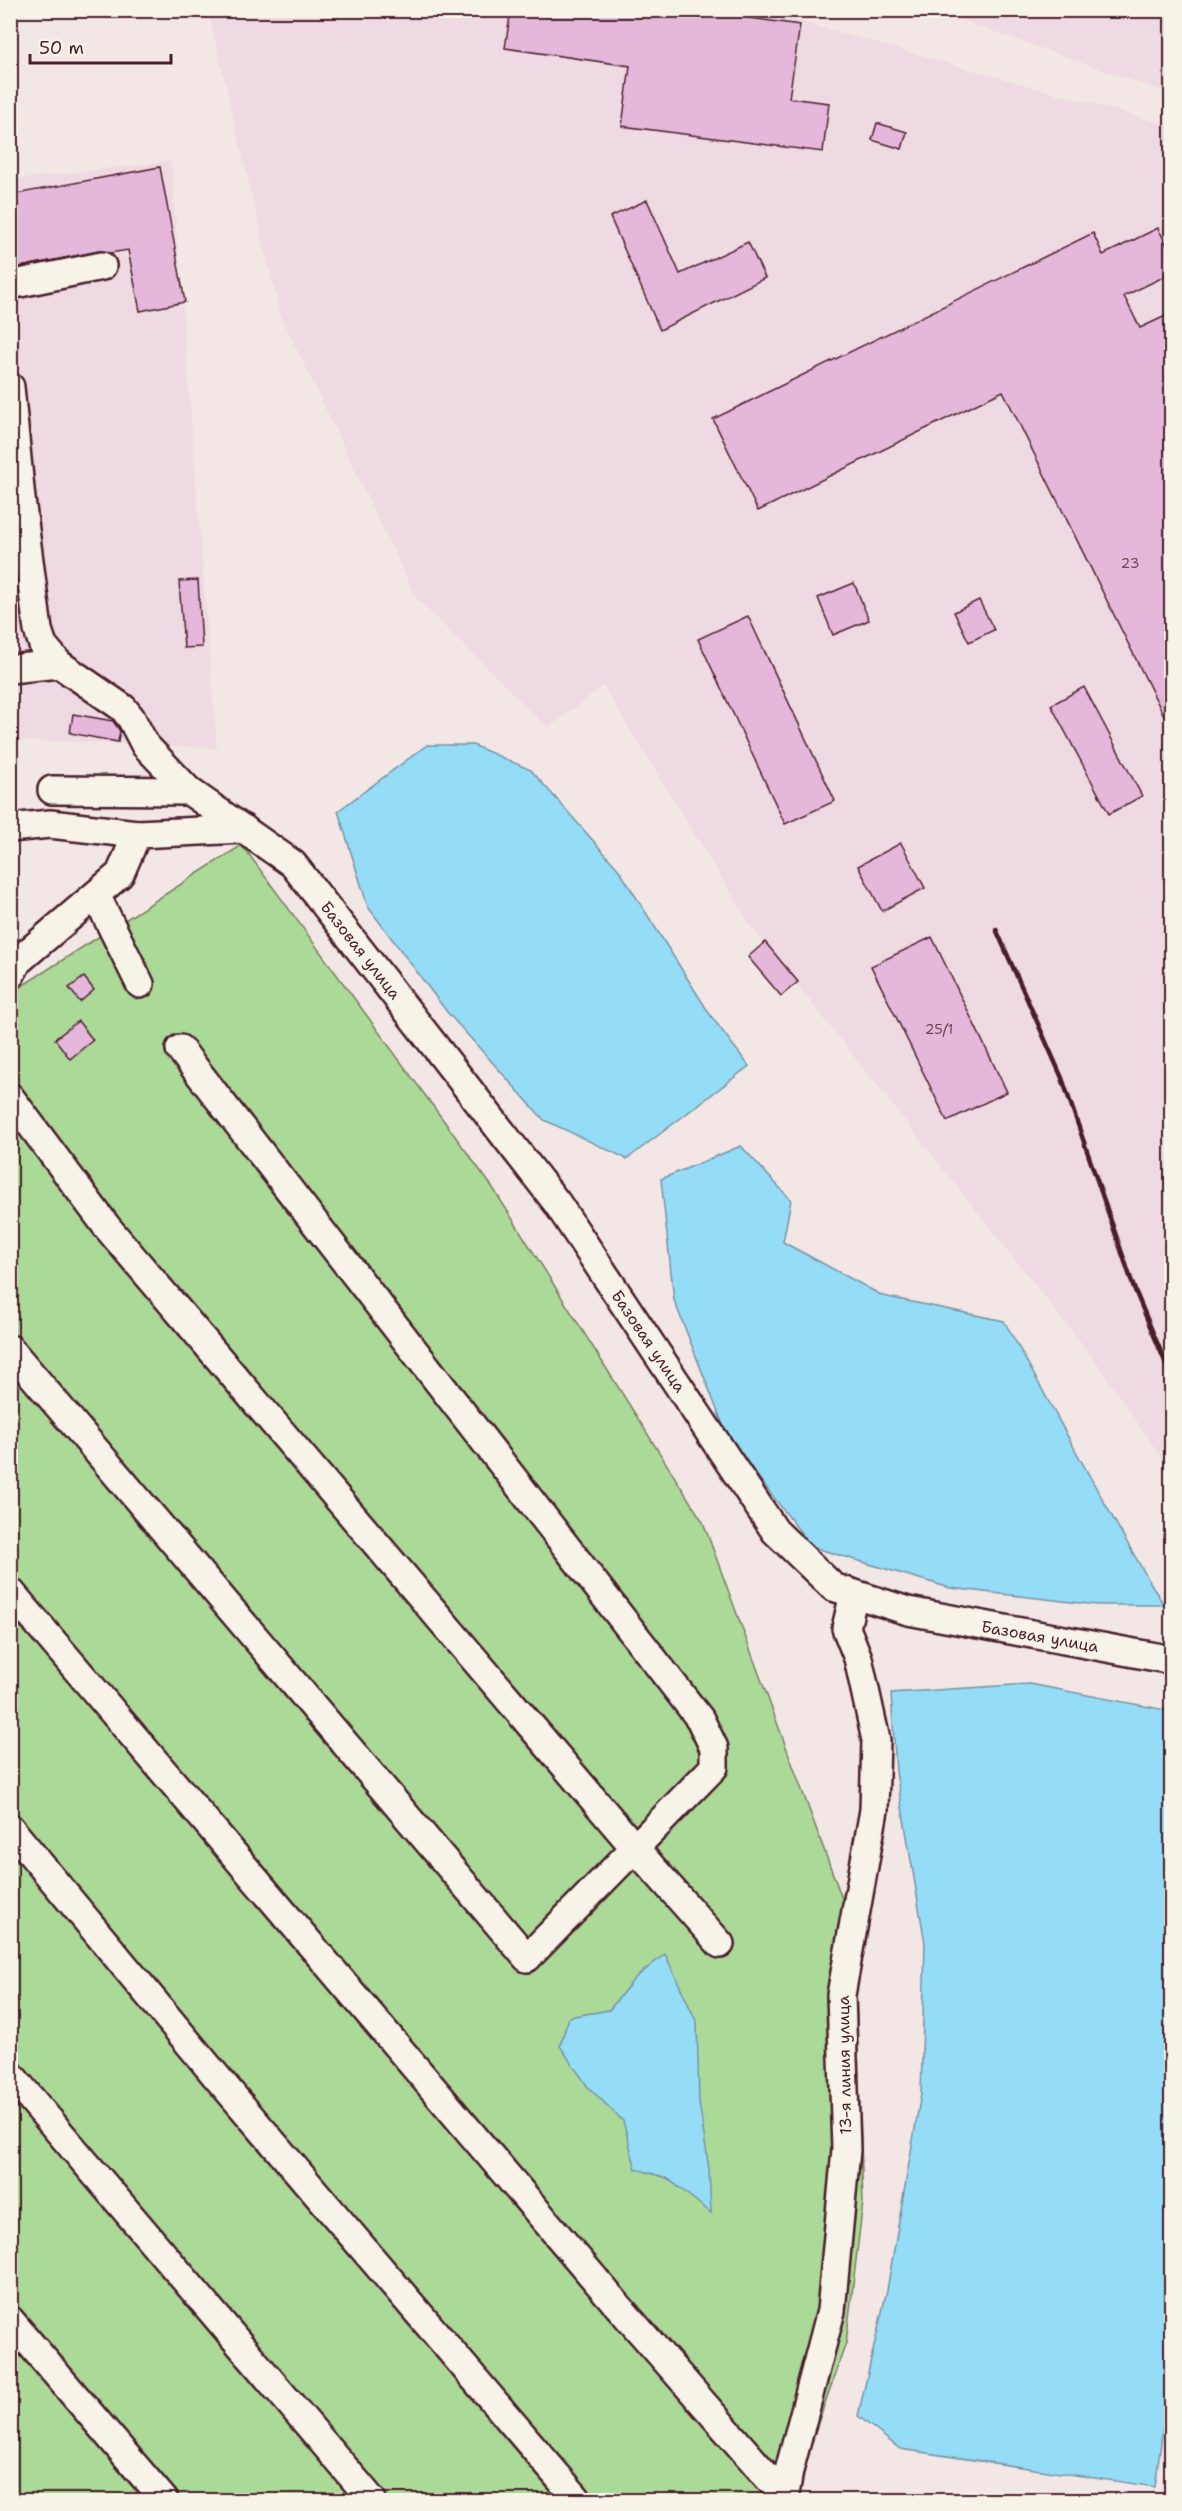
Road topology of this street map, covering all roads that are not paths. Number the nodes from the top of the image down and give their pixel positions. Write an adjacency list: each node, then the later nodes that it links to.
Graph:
1 (102, 266): 2 (street)
2 (10, 285)
3 (10, 387): 4 (street, Базовая улица)
4 (59, 664): 5 (street); 7 (street, Базовая улица)
5 (10, 669)
6 (52, 790): 7 (street)
7 (189, 791): 9 (street, Базовая улица)
8 (10, 828): 10 (street)
9 (244, 829): 10 (street); 18 (street, Базовая улица)
10 (137, 834): 11 (street)
11 (96, 894): 12 (street); 13 (street)
12 (13, 967)
13 (140, 984)
14 (180, 1049): 21 (street)
15 (10, 1097): 21 (street)
16 (10, 1349): 21 (street)
17 (10, 1592): 25 (street)
18 (854, 1594): 19 (street, Базовая улица); 25 (street, 13-я линия улица)
19 (1172, 1660)
20 (10, 1828): 28 (street)
21 (634, 1847): 22 (street)
22 (720, 1944)
23 (10, 2074): 27 (street)
24 (10, 2320): 26 (street)
25 (784, 2498)
26 (164, 2500)
27 (372, 2500)
28 (578, 2500)

